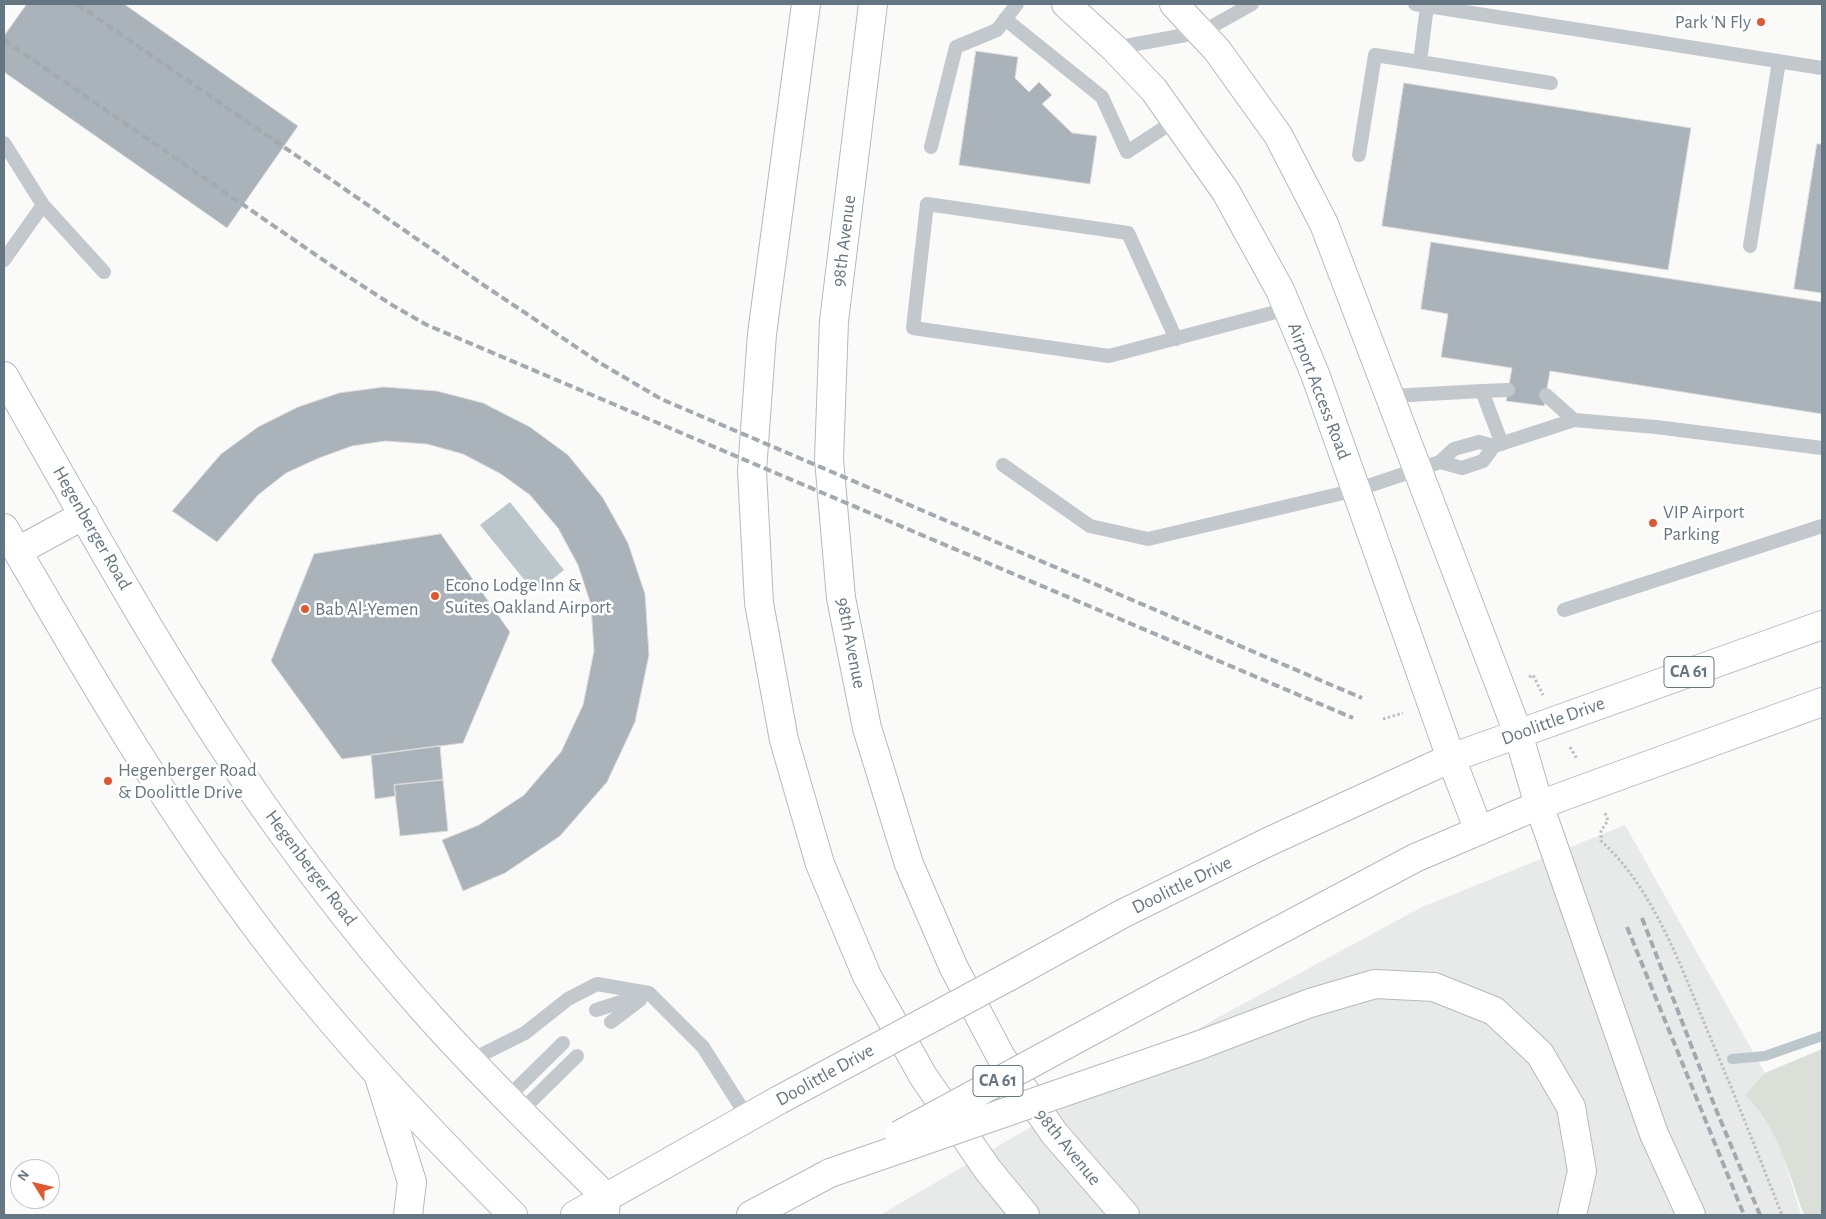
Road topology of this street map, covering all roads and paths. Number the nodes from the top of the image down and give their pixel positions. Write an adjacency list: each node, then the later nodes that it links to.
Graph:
1 (806, 4): 66 (main road)
2 (873, 4): 61 (main road, 98th Avenue)
3 (1017, 4): 8 (lane)
4 (1066, 4): 10 (main road, Airport Access Road)
5 (1174, 4): 9 (main road)
6 (1252, 4): 9 (lane)
7 (1421, 5): 11 (lane); 12 (lane)
8 (1005, 19): 15 (lane); 17 (lane)
9 (1202, 32): 10 (lane); 29 (main road)
10 (1114, 48): 15 (main road, Airport Access Road)
11 (1779, 61): 13 (lane); 20 (lane)
12 (1420, 62): 14 (lane); 18 (lane)
13 (1822, 68)
14 (1551, 83)
15 (1176, 120): 23 (main road, Airport Access Road)
16 (4, 143): 19 (lane)
17 (931, 146)
18 (1359, 155)
19 (43, 205): 21 (lane); 22 (lane)
20 (1750, 246)
21 (4, 260)
22 (104, 272)
23 (1287, 308): 24 (lane); 35 (main road, Airport Access Road)
24 (1176, 339): 24 (lane)
25 (4, 376): 36 (main road, Hegenberger Road)
26 (1508, 390): 27 (lane)
27 (1482, 391): 29 (lane); 31 (lane)
28 (1546, 395): 30 (lane)
29 (1391, 396): 34 (main road)
30 (1574, 420): 31 (lane); 32 (lane)
31 (1498, 445): 34 (lane); 34 (lane)
32 (1822, 448)
33 (1003, 465): 35 (lane)
34 (1429, 466): 35 (lane); 44 (main road)
35 (1356, 490): 45 (main road, Airport Access Road)
36 (84, 515): 39 (main road); 55 (main road, Hegenberger Road)
37 (1822, 526): 40 (lane)
38 (4, 528): 39 (main road)
39 (18, 552): 56 (main road)
40 (1564, 610)
41 (1822, 625): 43 (main road, Doolittle Drive / CA 61)
42 (1822, 702): 46 (main road, CA 61)
43 (1556, 720): 44 (main road, Doolittle Drive / CA 61); 46 (path)
44 (1518, 733): 45 (main road, Doolittle Drive / CA 61); 47 (main road)
45 (1451, 758): 49 (main road, Airport Access Road); 58 (main road, Doolittle Drive / CA 61, bridge)
46 (1591, 786): 47 (main road, CA 61)
47 (1539, 805): 49 (main road, CA 61); 68 (main road)
48 (1608, 820): 69 (path)
49 (1479, 830): 59 (main road, CA 61, bridge)
50 (649, 993): 51 (lane); 52 (lane); 55 (lane); 58 (lane)
51 (596, 1010)
52 (611, 1022)
53 (563, 1043): 57 (lane)
54 (577, 1056): 57 (lane)
55 (472, 1060): 57 (main road, Hegenberger Road)
56 (377, 1072): 62 (main road); 63 (main road)
57 (514, 1105): 60 (main road, Hegenberger Road)
58 (748, 1118): 60 (main road, Doolittle Drive / CA 61)
59 (830, 1173): 65 (main road, CA 61); 67 (main road, bridge)
60 (605, 1206): 64 (main road, Doolittle Drive / CA 61)
61 (1124, 1214)
62 (408, 1215)
63 (513, 1215)
64 (575, 1215)
65 (751, 1215)
66 (1025, 1215)
67 (1572, 1215)
68 (1691, 1215)
69 (1782, 1215)

